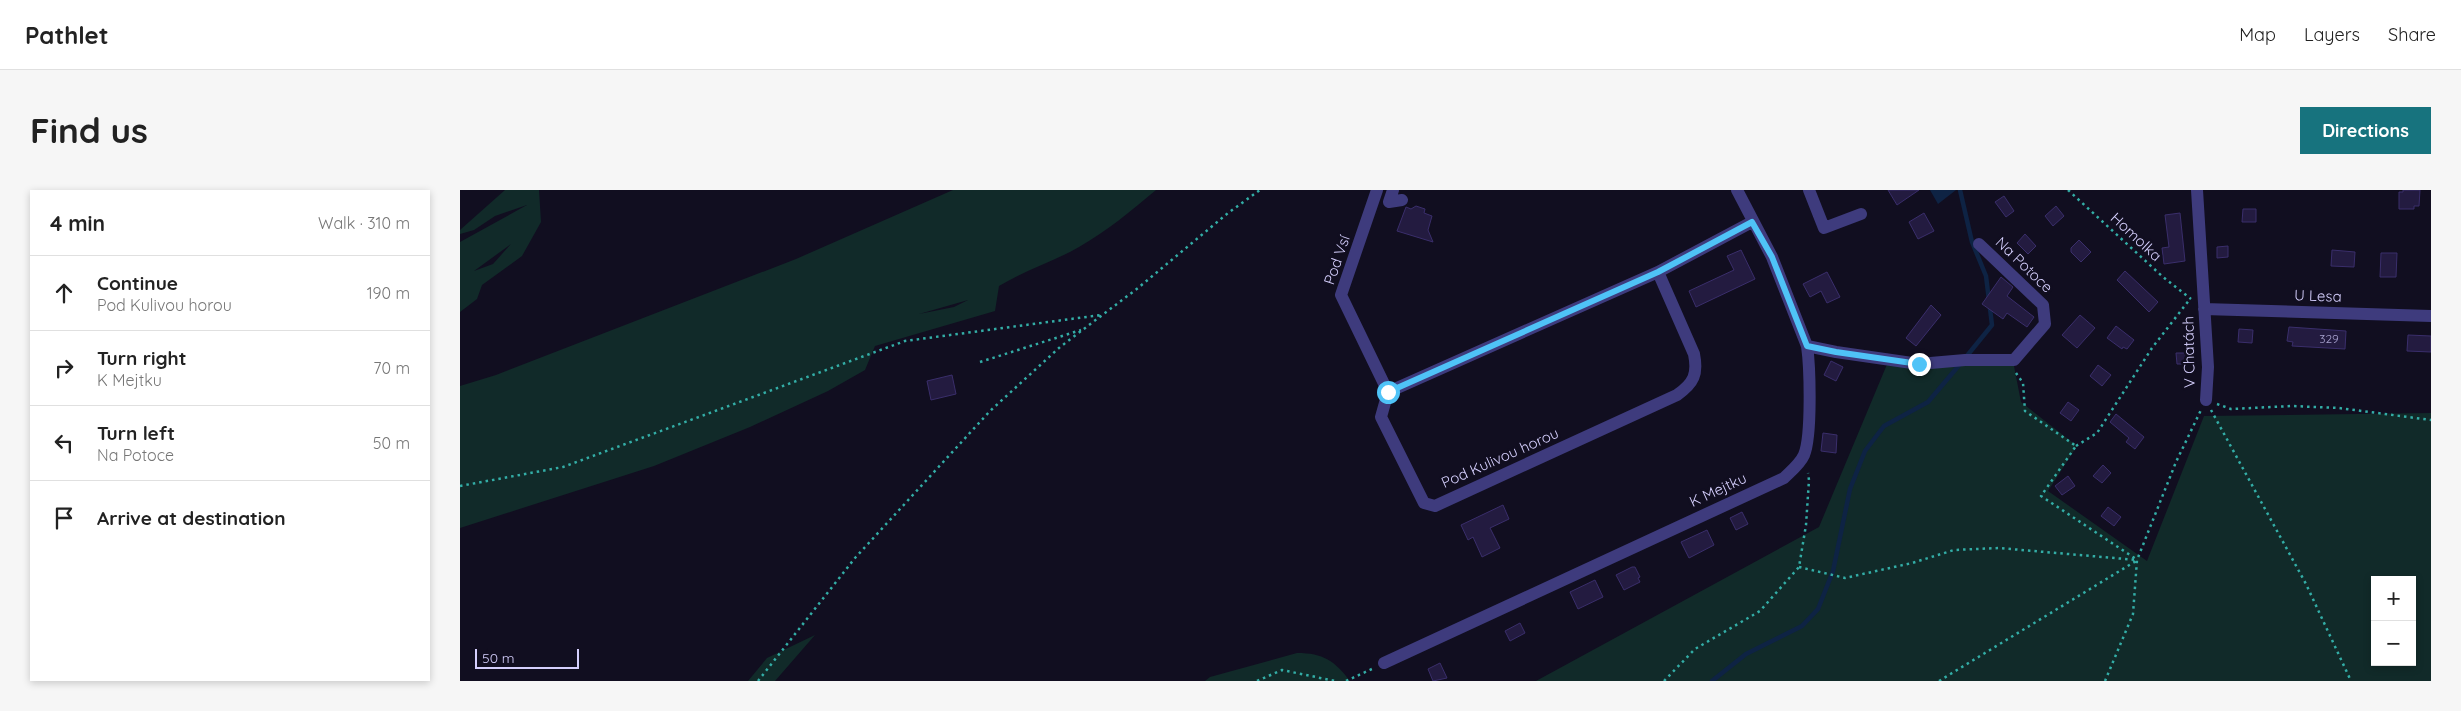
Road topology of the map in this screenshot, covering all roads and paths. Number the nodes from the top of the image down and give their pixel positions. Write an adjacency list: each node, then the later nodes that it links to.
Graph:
1 (1260, 190): 13 (path)
2 (1377, 190): 19 (street, Pod Vsí)
3 (1737, 190): 8 (street)
4 (1809, 190): 7 (street)
5 (2068, 190): 11 (path, Homolka)
6 (2197, 190): 12 (street, V Chatách)
7 (1861, 214)
8 (1752, 222): 10 (street); 16 (street)
9 (1979, 244): 17 (street, Na Potoce)
10 (1658, 272): 19 (street); 19 (street, Pod Kulivou horou)
11 (2190, 299): 12 (path, Homolka); 22 (path)
12 (2204, 309): 14 (street, U Lesa); 20 (street, V Chatách)
13 (1103, 315): 15 (path); 24 (path)
14 (2431, 316)
15 (1083, 330): 18 (path); 28 (path)
16 (1807, 346): 17 (street); 23 (street)
17 (2008, 361): 22 (path)
18 (980, 362)
19 (1388, 392)
20 (2206, 400): 21 (path); 25 (path, V Chatách); 35 (path)
21 (2431, 420)
22 (2076, 446): 25 (path)
23 (1804, 455): 26 (path); 27 (street, K Mejtku)
24 (460, 486)
25 (2137, 560): 26 (path); 33 (path); 34 (path, V Chatách)
26 (1799, 567): 32 (path)
27 (1384, 663): 31 (path)
28 (758, 681)
29 (1257, 681): 30 (path)
30 (1335, 681)
31 (1346, 681)
32 (1664, 681)
33 (1938, 681)
34 (2105, 681)
35 (2351, 681)

